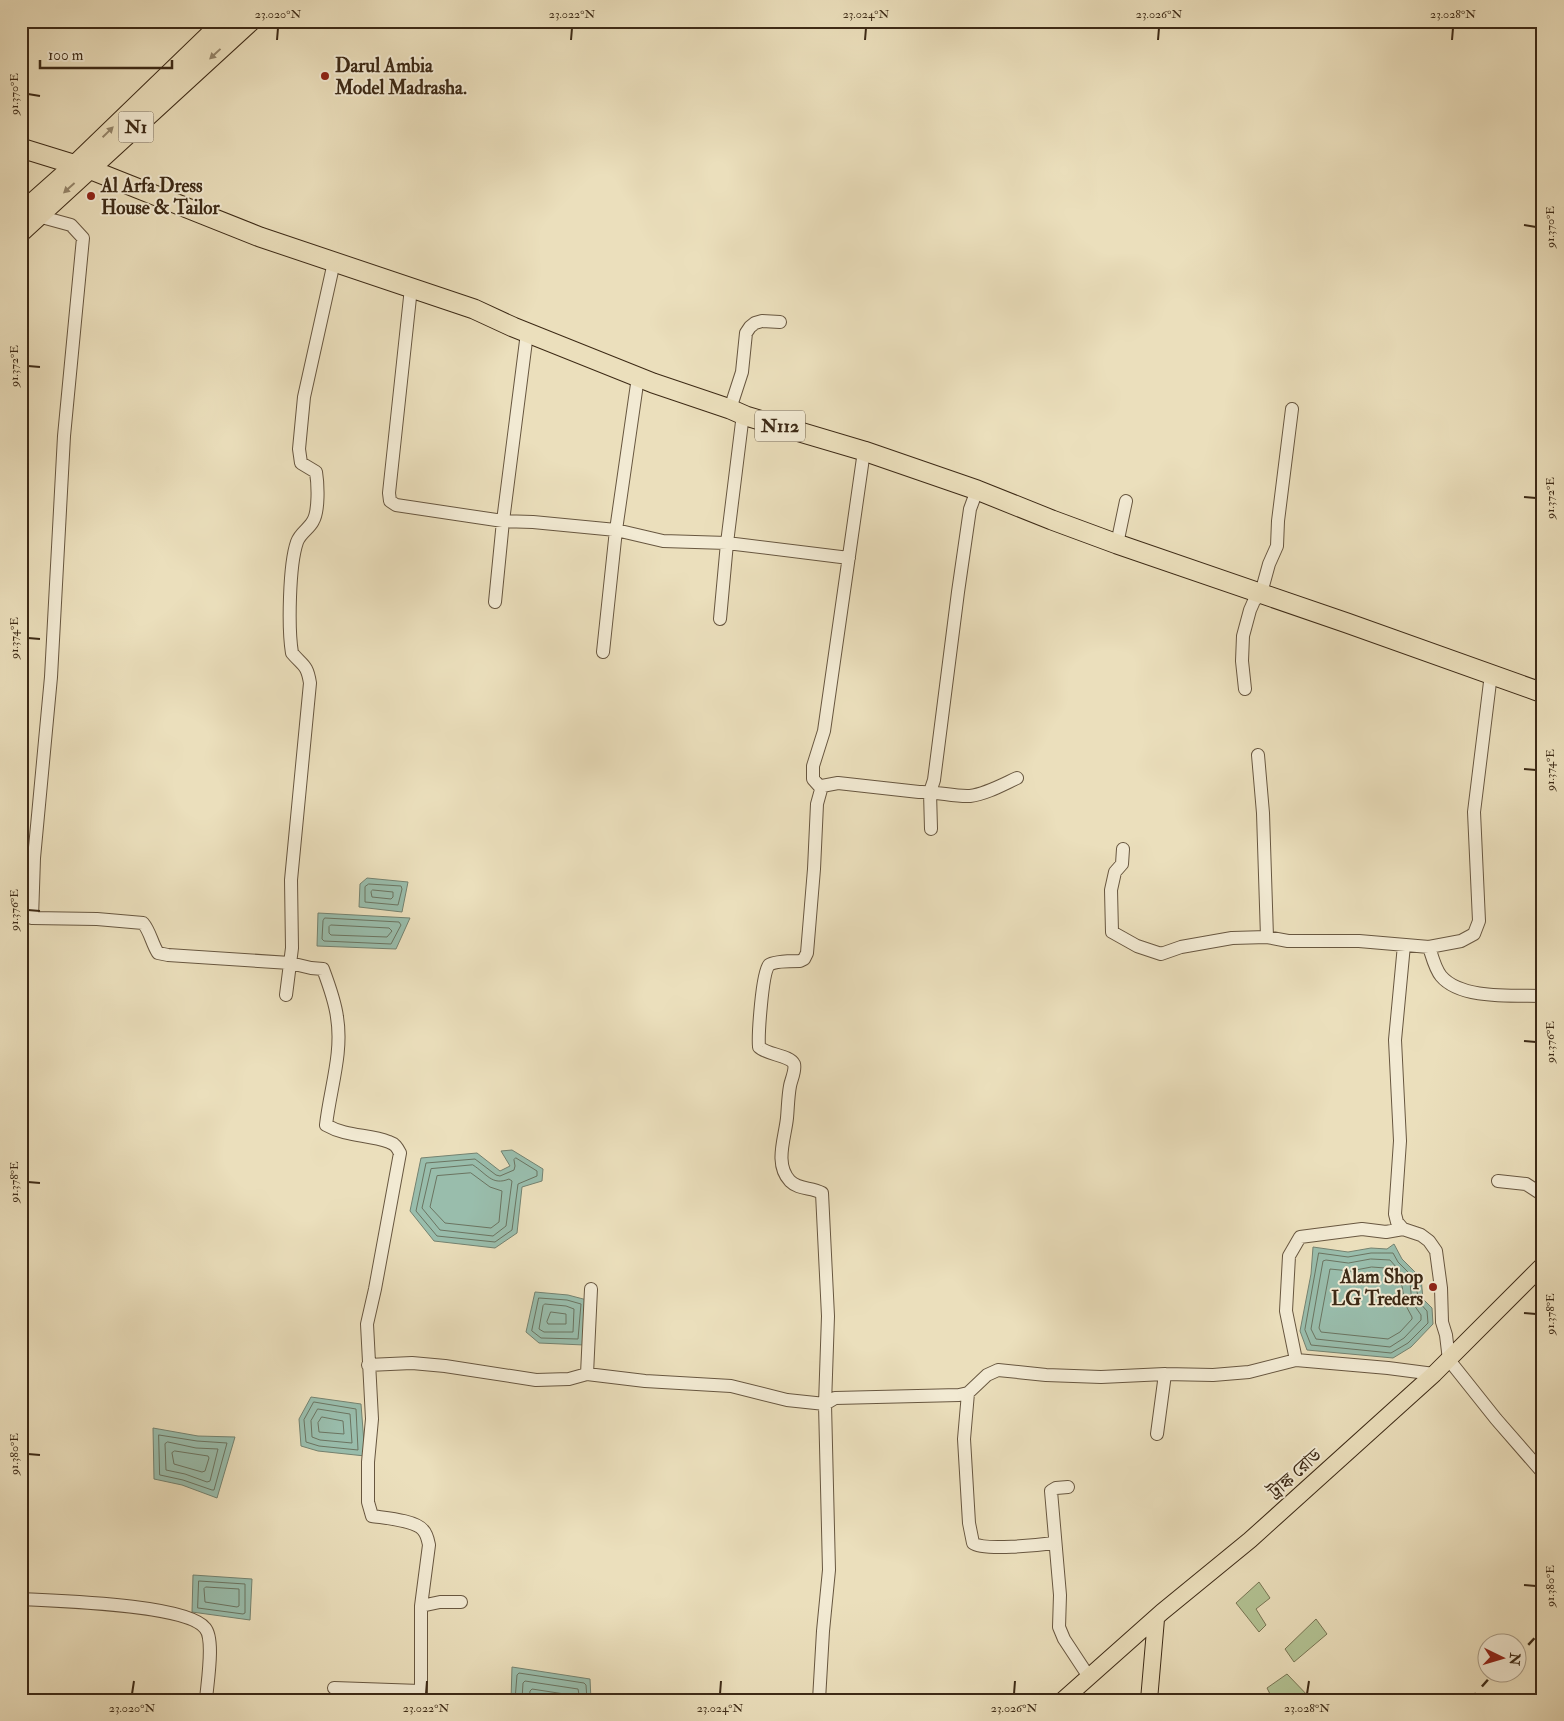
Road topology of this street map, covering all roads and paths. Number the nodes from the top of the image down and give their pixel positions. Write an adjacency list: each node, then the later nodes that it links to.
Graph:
1 (224, 21): 4 (highway, N1, one-way to 1)
2 (251, 21): 4 (highway, N1, one-way to 4)
3 (21, 148): 4 (highway, N112)
4 (82, 167): 5 (highway, N1); 7 (highway, N112)
5 (30, 215): 6 (highway, N1); 35 (street)
6 (21, 232)
7 (334, 262): 8 (highway, N112); 39 (street)
8 (411, 288): 10 (highway, N112); 17 (street)
9 (780, 322): 13 (street)
10 (527, 333): 11 (highway, N112); 17 (street)
11 (638, 377): 13 (highway, N112); 18 (street)
12 (1292, 409): 22 (street)
13 (738, 412): 14 (highway, N112); 19 (street)
14 (864, 451): 15 (highway, N112); 21 (street)
15 (978, 490): 20 (highway, N112); 32 (street)
16 (1126, 501): 20 (street)
17 (503, 521): 18 (street); 23 (street)
18 (616, 530): 19 (street); 25 (street)
19 (727, 543): 21 (street); 24 (street)
20 (1117, 544): 22 (highway, N112)
21 (849, 558): 31 (street)
22 (1262, 593): 26 (highway, N112); 27 (street)
23 (495, 602)
24 (720, 618)
25 (603, 652)
26 (1491, 674): 28 (highway, N112); 38 (street)
27 (1245, 688)
28 (1543, 693)
29 (1258, 755): 36 (street)
30 (1017, 778): 32 (street)
31 (821, 788): 32 (street); 54 (street)
32 (930, 792): 33 (street)
33 (931, 829)
34 (1123, 849): 36 (street)
35 (26, 917): 39 (street)
36 (1267, 937): 37 (street)
37 (1404, 944): 38 (street); 44 (street)
38 (1429, 947): 41 (street)
39 (290, 963): 40 (street); 49 (street)
40 (286, 995)
41 (1543, 996)
42 (1498, 1181): 43 (street)
43 (1543, 1194)
44 (1403, 1229): 47 (street); 48 (street)
45 (1543, 1265): 48 (main road, ট্রাঙ্ক রোড)
46 (591, 1289): 50 (street)
47 (1296, 1360): 51 (street); 52 (street)
48 (1450, 1360): 52 (main road, ট্রাঙ্ক রোড); 56 (street)
49 (368, 1365): 50 (street); 61 (street)
50 (587, 1374): 54 (street)
51 (1165, 1374): 53 (street); 55 (street)
52 (1434, 1374): 62 (main road, ট্রাঙ্ক রোড)
53 (968, 1393): 54 (street); 58 (street)
54 (825, 1404): 67 (street)
55 (1157, 1434)
56 (1543, 1473)
57 (1068, 1487): 58 (street)
58 (1054, 1544): 63 (street)
59 (21, 1599): 66 (street)
60 (461, 1602): 61 (street)
61 (420, 1606): 65 (street)
62 (1156, 1618): 63 (main road, ট্রাঙ্ক রোড); 69 (main road)
63 (1089, 1677): 68 (main road, ট্রাঙ্ক রোড)
64 (334, 1688): 65 (street)
65 (421, 1695)
66 (206, 1700)
67 (819, 1700)
68 (1063, 1700)
69 (1149, 1700)

